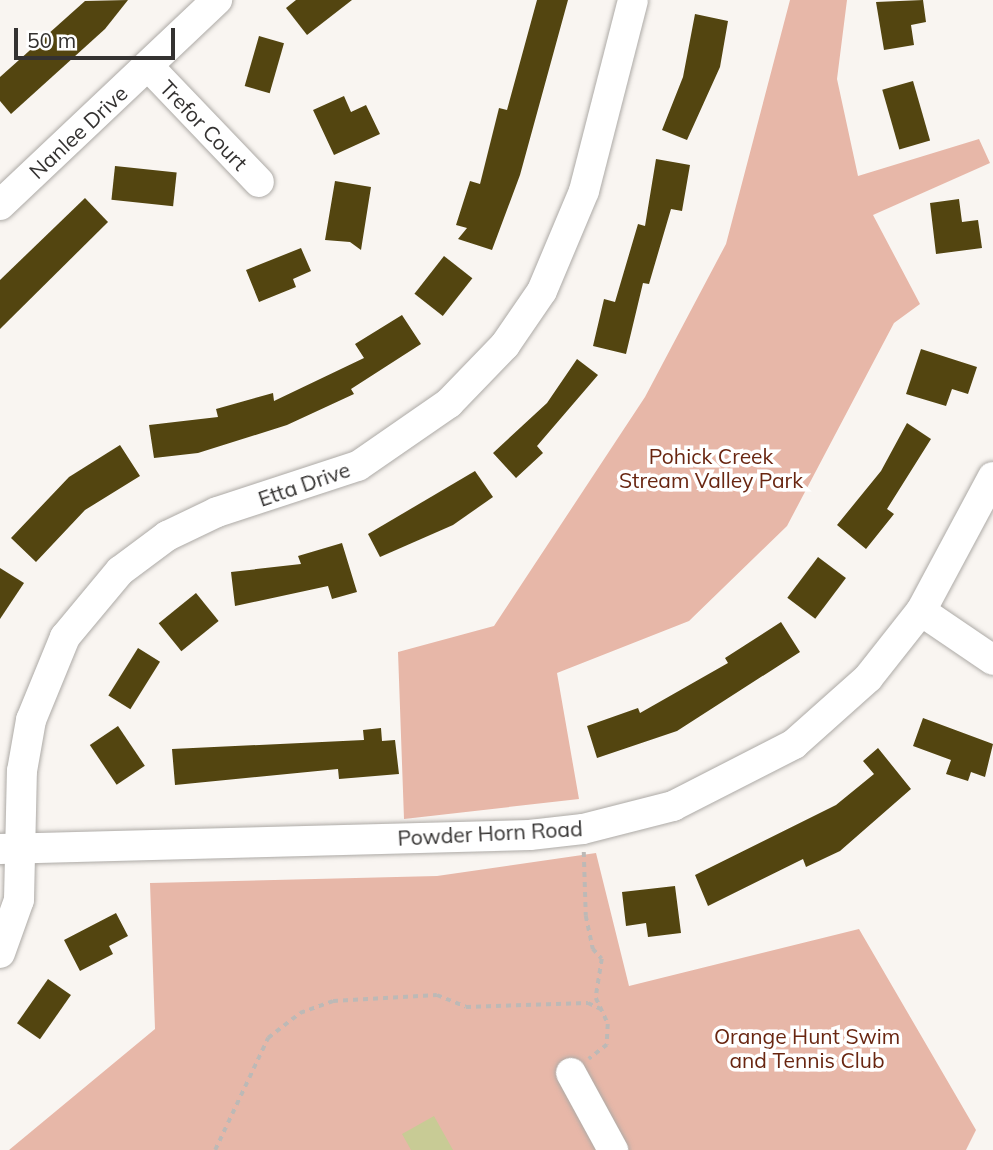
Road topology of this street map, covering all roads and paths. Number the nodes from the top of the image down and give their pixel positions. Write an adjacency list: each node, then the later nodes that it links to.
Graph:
1 (217, 0): 3 (street, Nanlee Drive)
2 (633, 0): 10 (street, Etta Drive)
3 (149, 67): 4 (street, Trefor Court); 5 (street, Nanlee Drive)
4 (259, 183)
5 (0, 205)
6 (993, 478): 7 (street, Powder Horn Road)
7 (921, 611): 8 (street); 9 (street, Powder Horn Road)
8 (993, 660)
9 (583, 829): 10 (street, Powder Horn Road); 12 (path)
10 (11, 849): 11 (street, Etta Drive)
11 (0, 953)
12 (601, 1009): 13 (path); 14 (path)
13 (571, 1073): 15 (street)
14 (215, 1150)
15 (613, 1150)

